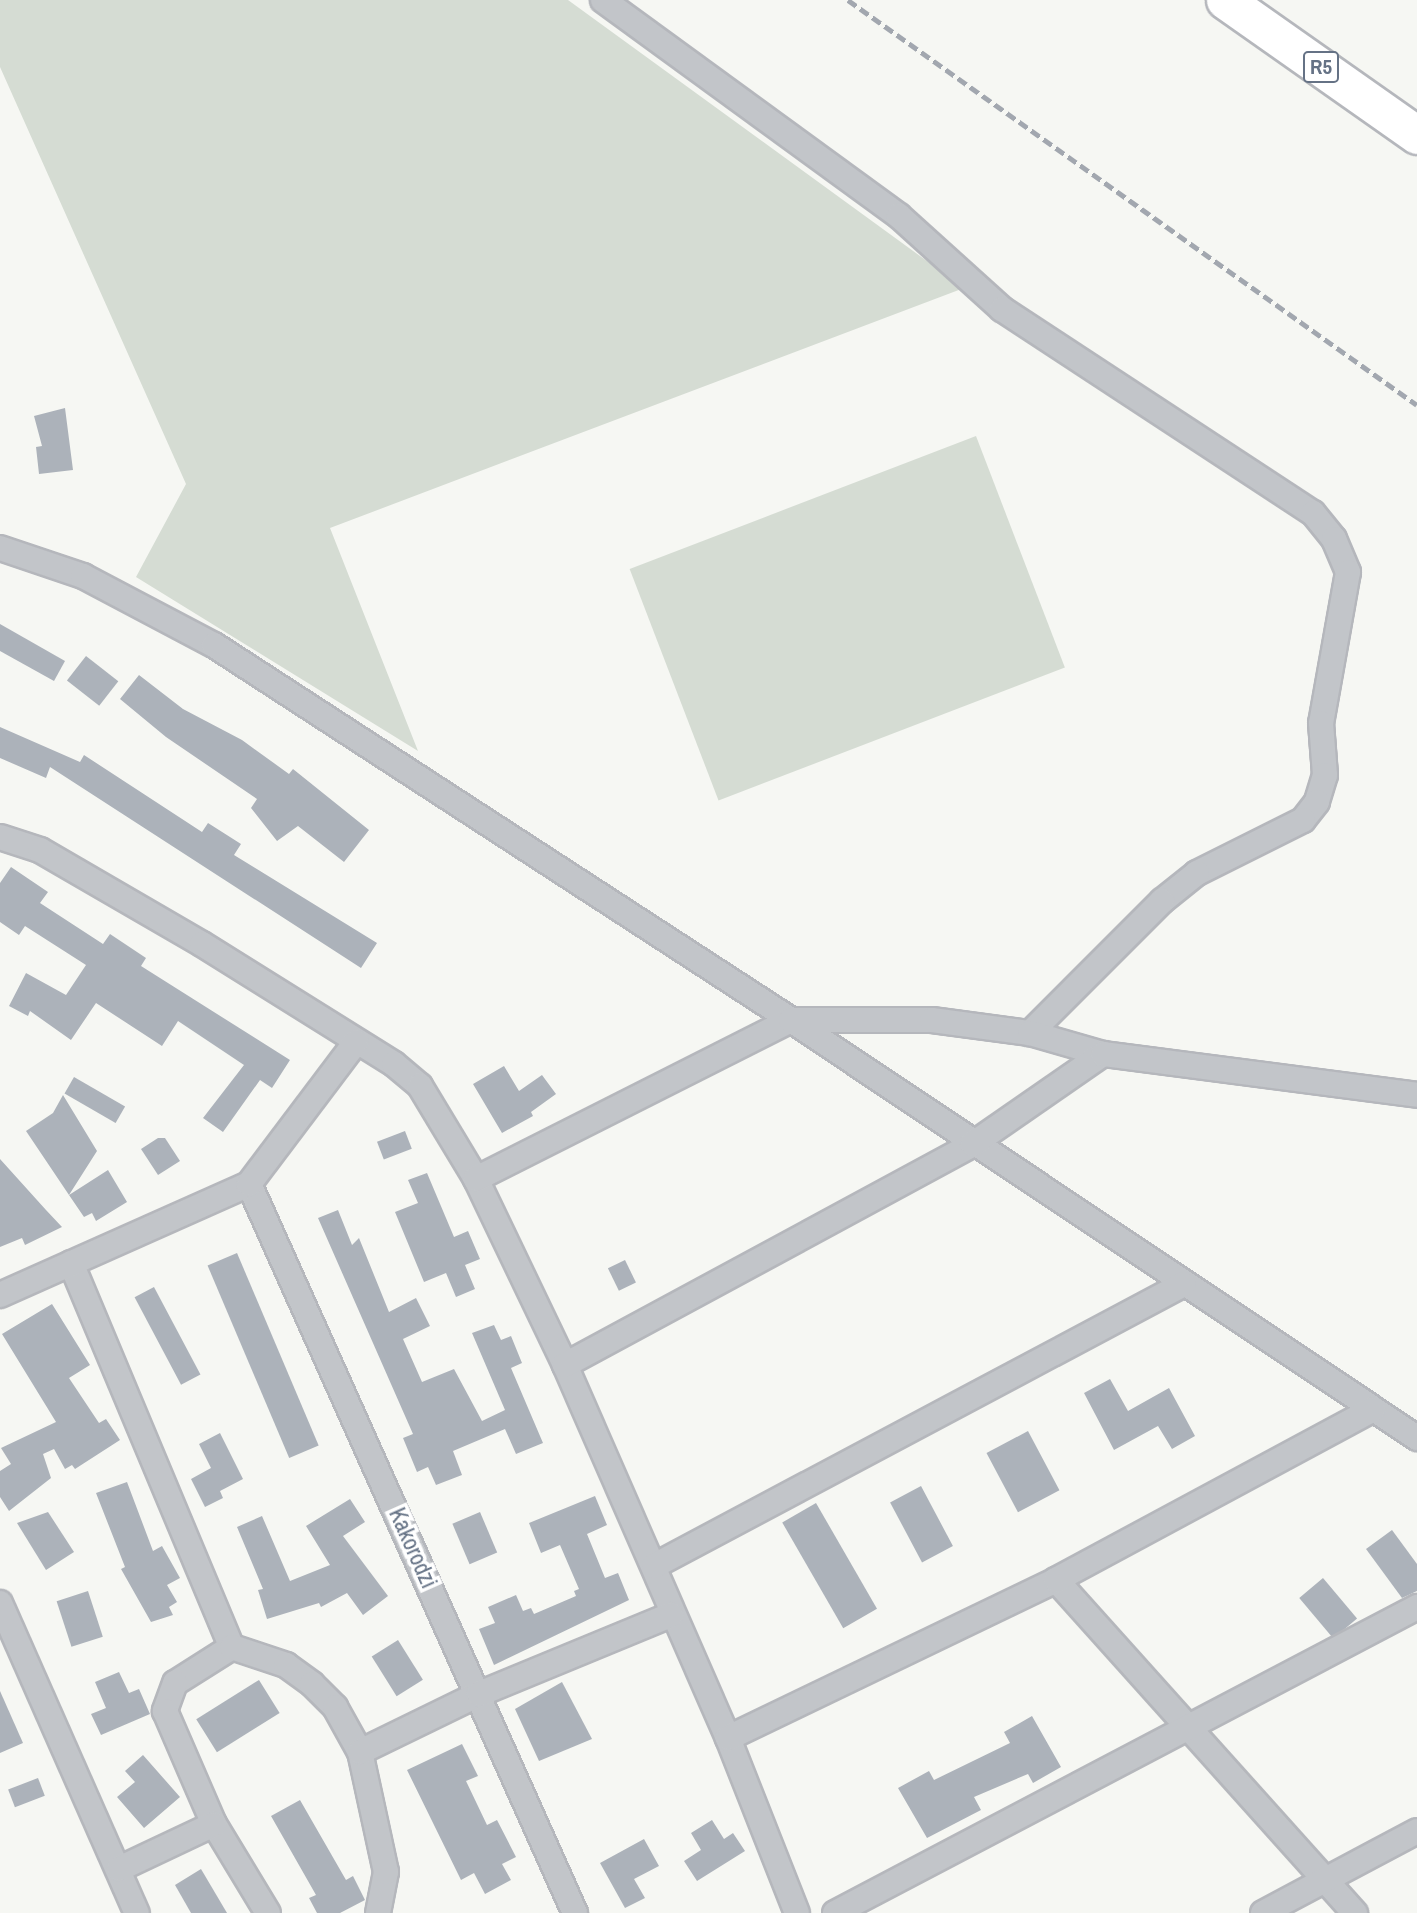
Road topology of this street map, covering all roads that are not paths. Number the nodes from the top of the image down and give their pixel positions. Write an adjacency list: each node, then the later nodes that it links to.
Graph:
1 (603, 0): 7 (street)
2 (1225, 0): 3 (highway, R5)
3 (1417, 135)
4 (0, 548): 6 (street)
5 (0, 837): 8 (street)
6 (791, 1020): 7 (street); 11 (street); 12 (street)
7 (1030, 1033): 9 (street)
8 (356, 1042): 12 (street); 13 (street)
9 (1103, 1054): 10 (street); 11 (street)
10 (1417, 1095)
11 (973, 1144): 15 (street); 17 (street)
12 (476, 1179): 17 (street)
13 (249, 1184): 14 (street); 26 (street, Kakorodzi)
14 (71, 1263): 16 (street); 25 (street)
15 (1184, 1284): 18 (street); 20 (street)
16 (0, 1295)
17 (565, 1365): 20 (street)
18 (1373, 1409): 19 (street); 21 (street)
19 (1417, 1438)
20 (654, 1566): 24 (street)
21 (1056, 1580): 27 (street); 28 (street)
22 (0, 1603): 32 (street)
23 (1417, 1607): 27 (street)
24 (671, 1615): 26 (street); 28 (street)
25 (232, 1647): 29 (street); 30 (street)
26 (479, 1694): 29 (street); 37 (street, Kakorodzi)
27 (1187, 1728): 33 (street); 39 (street)
28 (728, 1738): 38 (street)
29 (359, 1752): 36 (street)
30 (214, 1824): 32 (street); 35 (street)
31 (1417, 1831): 33 (street)
32 (119, 1869): 34 (street)
33 (1326, 1882): 40 (street); 41 (street)
34 (138, 1913)
35 (268, 1913)
36 (377, 1913)
37 (575, 1913)
38 (797, 1913)
39 (835, 1913)
40 (1263, 1913)
41 (1355, 1913)

